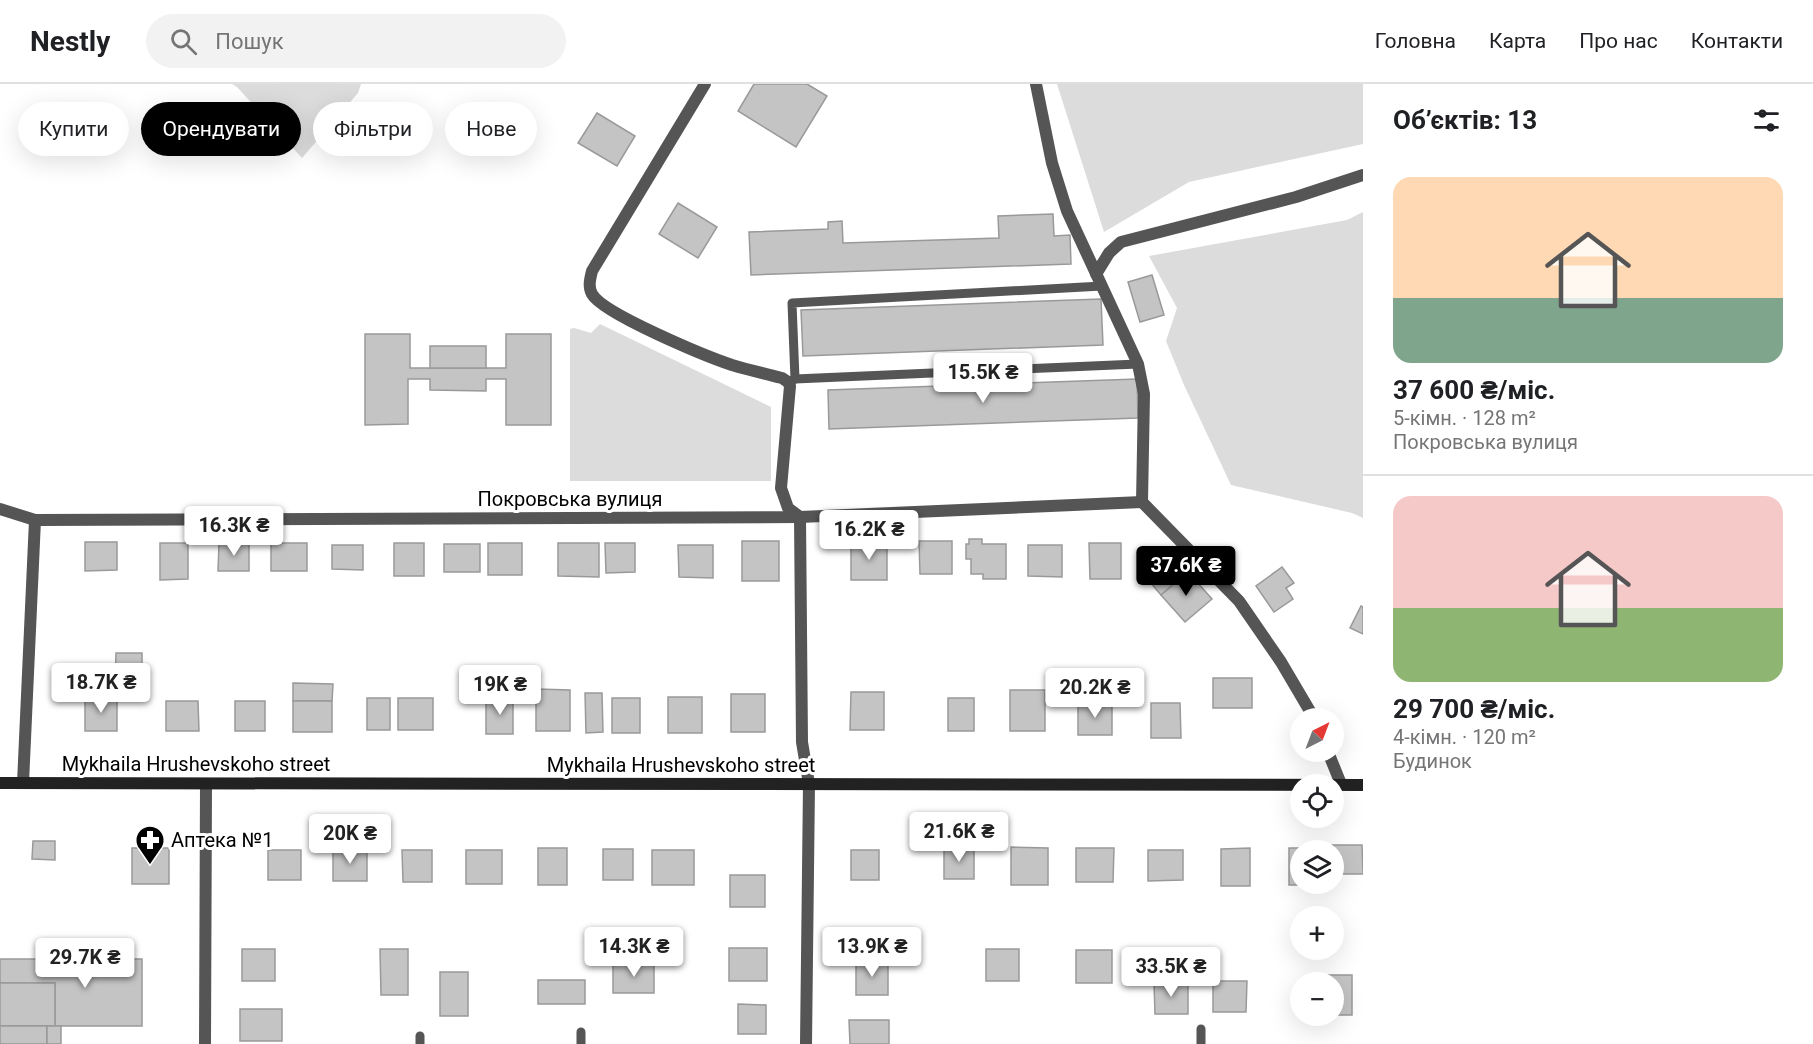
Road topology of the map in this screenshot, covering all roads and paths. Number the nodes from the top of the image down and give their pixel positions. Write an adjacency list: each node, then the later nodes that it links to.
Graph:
1 (705, 84): 6 (street)
2 (1035, 84): 4 (street)
3 (1363, 176): 4 (street)
4 (1099, 280): 5 (street); 6 (lane)
5 (1138, 364): 6 (lane); 7 (street)
6 (792, 380): 9 (street)
7 (1142, 502): 9 (street, Покровська вулиця); 11 (street)
8 (0, 509): 10 (street, Покровська вулиця)
9 (800, 517): 10 (street, Покровська вулиця); 14 (street)
10 (35, 520): 13 (street)
11 (1308, 708)
12 (0, 783): 13 (street, Mykhaila Hrushevskoho street)
13 (23, 783): 17 (street, Mykhaila Hrushevskoho street)
14 (809, 784): 15 (street, Mykhaila Hrushevskoho street); 17 (street, Mykhaila Hrushevskoho street); 23 (street)
15 (1290, 784)
16 (1344, 784): 18 (street, Mykhaila Hrushevskoho street)
17 (206, 785): 21 (street)
18 (1363, 785)
19 (1201, 1029): 24 (lane)
20 (581, 1032): 22 (lane)
21 (205, 1044)
22 (581, 1044)
23 (806, 1044)
24 (1201, 1044)

